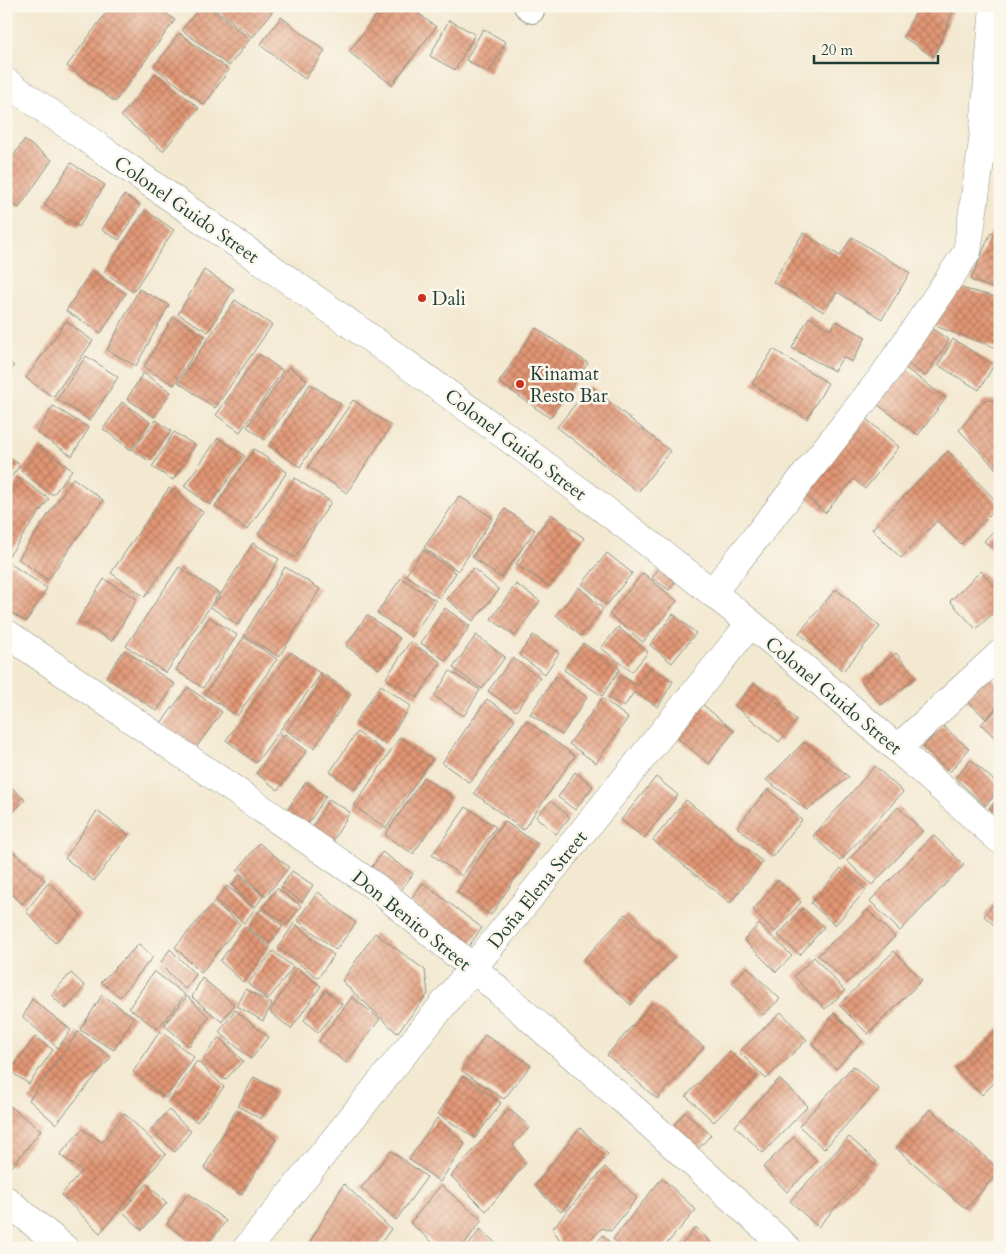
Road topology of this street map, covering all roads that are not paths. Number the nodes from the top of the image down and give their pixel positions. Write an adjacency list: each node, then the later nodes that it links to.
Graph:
1 (994, 6): 3 (street)
2 (6, 82): 4 (street, Colonel Guido Street)
3 (990, 161): 4 (street)
4 (712, 593): 5 (street, Colonel Guido Street)
5 (750, 624): 8 (street, Colonel Guido Street); 10 (street, Doña Elena Street)
6 (6, 633): 10 (street, Don Benito Street)
7 (1000, 654): 8 (street)
8 (898, 748): 9 (street, Colonel Guido Street)
9 (1000, 840)
10 (473, 968): 13 (street, Doña Elena Street); 14 (street, Don Benito Street)
11 (6, 1200): 12 (street)
12 (64, 1248)
13 (247, 1248)
14 (787, 1248)

